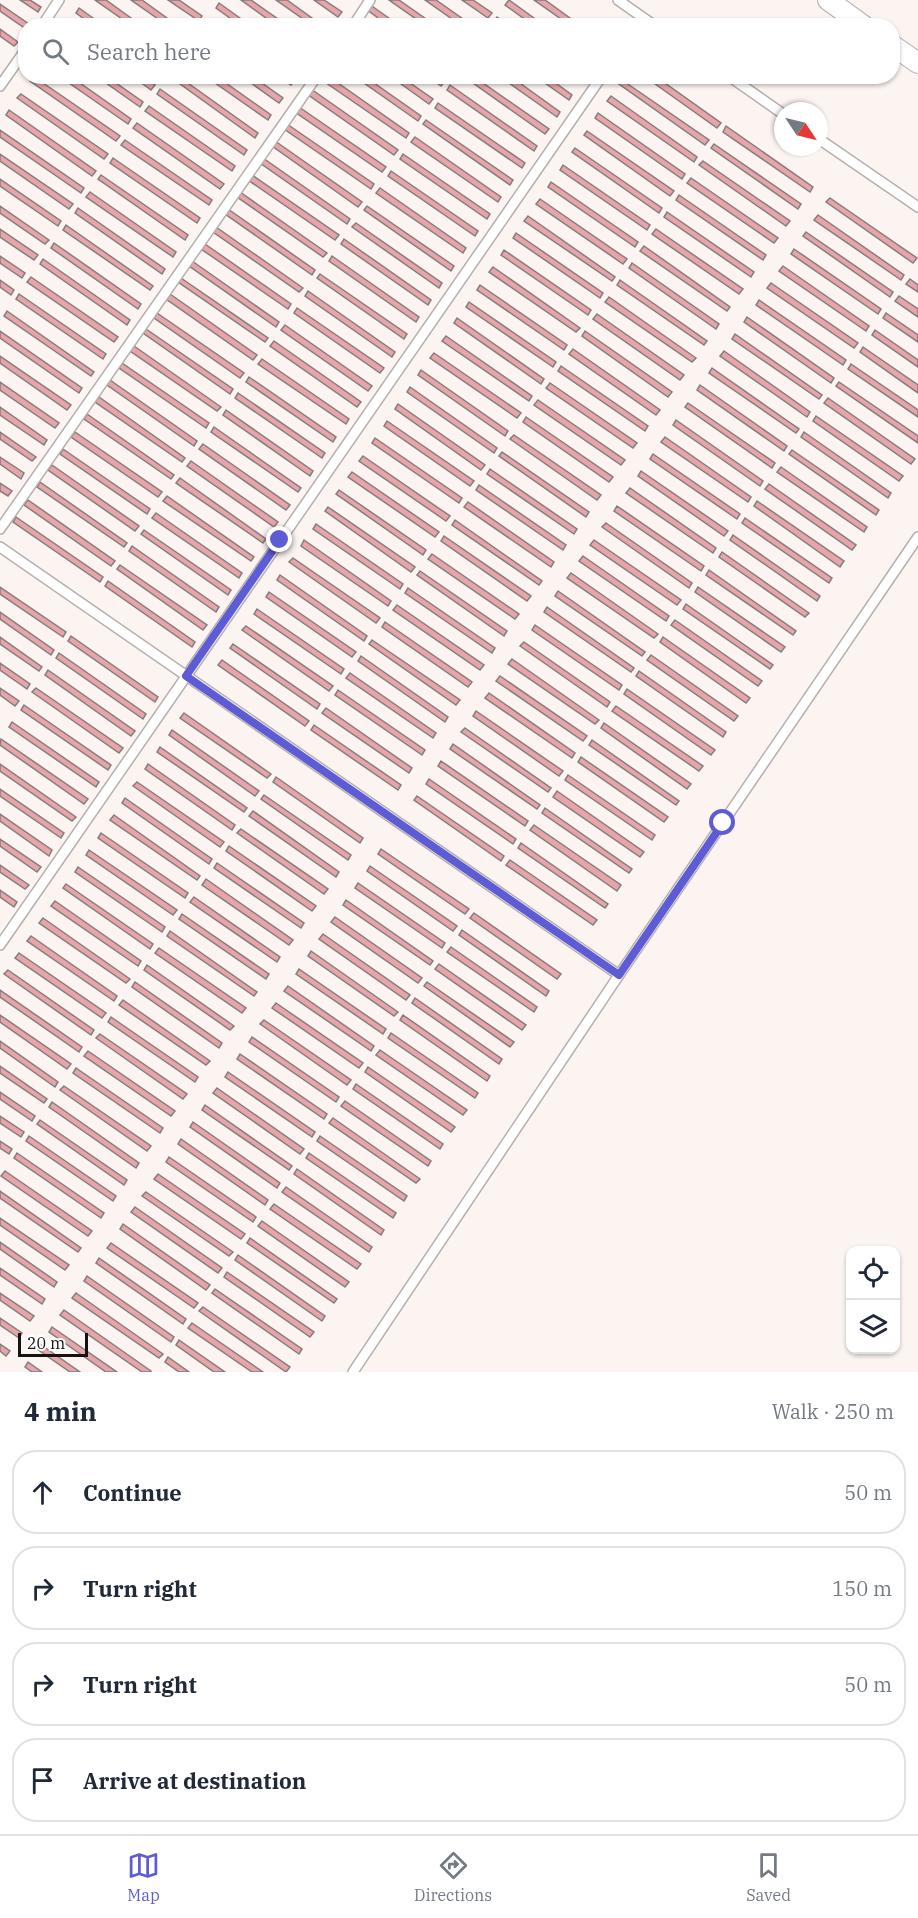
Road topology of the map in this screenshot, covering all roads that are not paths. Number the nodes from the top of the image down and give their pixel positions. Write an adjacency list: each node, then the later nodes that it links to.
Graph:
1 (59, 0): 6 (lane)
2 (370, 0): 7 (lane)
3 (618, 0): 5 (lane)
4 (828, 0): 8 (street)
5 (643, 17)
6 (47, 18)
7 (358, 18)
8 (853, 18)
9 (900, 51): 11 (street)
10 (18, 60): 15 (lane)
11 (918, 63)
12 (311, 84): 19 (lane)
13 (596, 84): 22 (lane)
14 (740, 84): 16 (lane)
15 (0, 86)
16 (774, 108)
17 (828, 145): 18 (lane)
18 (918, 207)
19 (0, 529)
20 (918, 537): 24 (lane)
21 (0, 547): 22 (lane)
22 (186, 676): 23 (lane); 24 (lane)
23 (0, 945)
24 (619, 975): 25 (lane)
25 (353, 1372)

